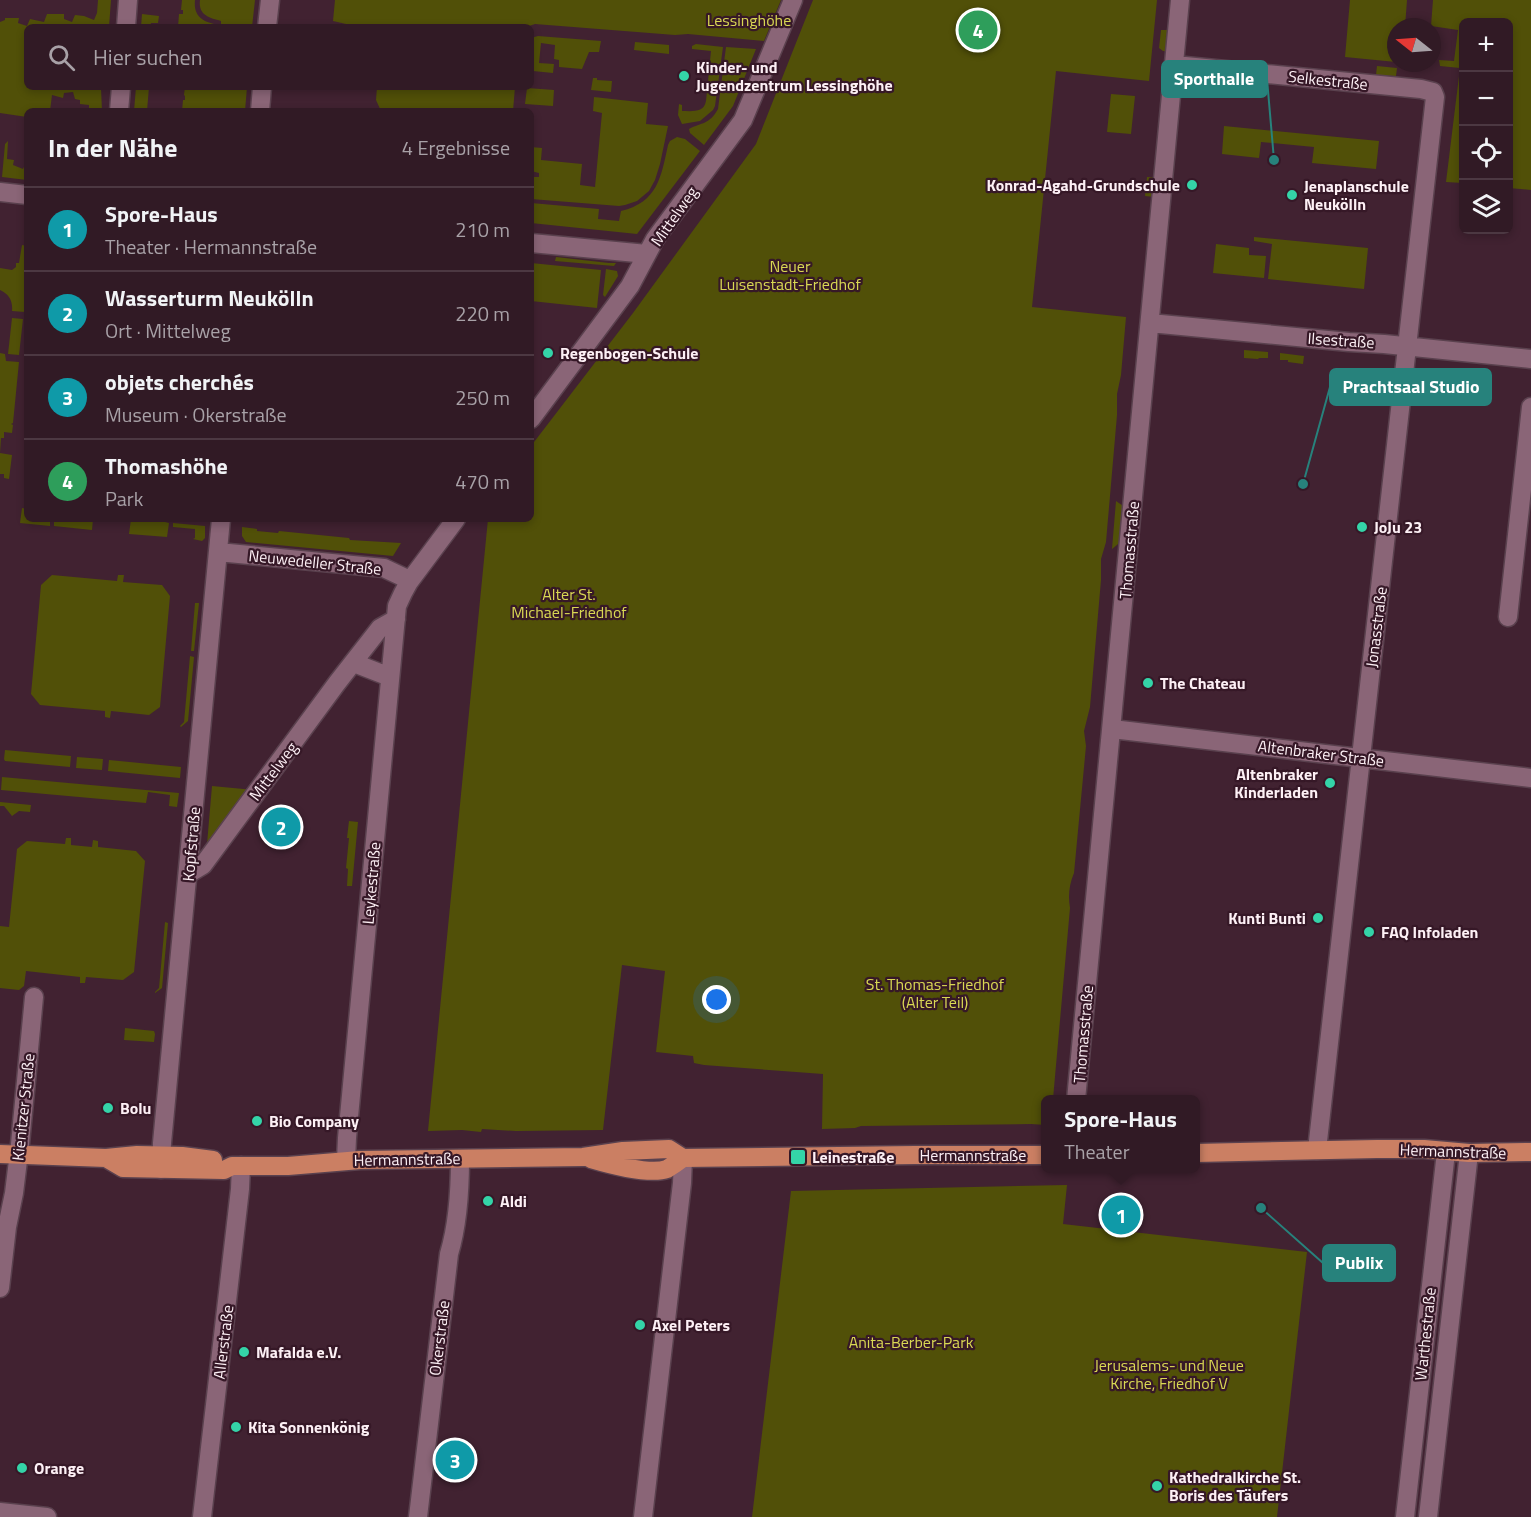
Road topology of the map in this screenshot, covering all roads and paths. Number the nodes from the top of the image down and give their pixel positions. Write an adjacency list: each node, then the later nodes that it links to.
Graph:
1 (128, 0): 5 (street)
2 (270, 0): 6 (street)
3 (793, 0): 16 (street, Mittelweg)
4 (1180, 0): 7 (street, Thomasstraße)
5 (126, 24)
6 (267, 24)
7 (1175, 65): 10 (street, Selkestraße); 17 (street, Thomasstraße)
8 (121, 90): 11 (street)
9 (262, 90): 12 (street)
10 (1435, 104): 18 (street, Jonasstraße)
11 (119, 108)
12 (260, 108)
13 (0, 192): 14 (street)
14 (24, 195)
15 (534, 243): 16 (street)
16 (647, 254): 21 (street, Mittelweg)
17 (1150, 323): 18 (street, Ilsestraße); 30 (street, Thomasstraße)
18 (1407, 346): 19 (street, Ilsestraße); 31 (street, Jonasstraße)
19 (1531, 359)
20 (1531, 407): 27 (street)
21 (534, 415)
22 (221, 522): 24 (street, Kopfstraße)
23 (454, 522): 25 (street, Mittelweg)
24 (218, 552): 25 (street, Neuwedeller Straße); 33 (street, Kopfstraße)
25 (409, 582): 26 (street, Mittelweg)
26 (396, 613): 28 (street, Mittelweg); 29 (street, Leykestraße)
27 (1508, 617)
28 (354, 663): 29 (street); 33 (street, Mittelweg)
29 (390, 677): 45 (street, Leykestraße)
30 (1112, 729): 31 (street, Altenbraker Straße); 35 (street, Thomasstraße)
31 (1361, 758): 32 (street, Altenbraker Straße); 36 (street, Jonasstraße)
32 (1531, 778)
33 (188, 874): 46 (street, Kopfstraße)
34 (34, 997): 41 (street, Kienitzer Straße)
35 (1076, 1095)
36 (1317, 1150): 37 (main road, Hermannstraße); 39 (main road, Hermannstraße)
37 (1446, 1152): 40 (main road, Hermannstraße); 54 (street, Warthestraße)
38 (1531, 1152): 40 (main road, Hermannstraße)
39 (1200, 1153)
40 (1469, 1153): 55 (street, Warthestraße)
41 (9, 1155): 46 (main road, Hermannstraße); 48 (street, Kienitzer Straße)
42 (1041, 1155): 43 (main road, Hermannstraße)
43 (683, 1158): 44 (main road, Hermannstraße); 53 (street)
44 (460, 1159): 45 (main road, Hermannstraße); 52 (street, Okerstraße)
45 (346, 1160): 47 (main road, Hermannstraße)
46 (161, 1162): 47 (main road, Hermannstraße)
47 (237, 1166): 51 (street, Allerstraße)
48 (0, 1288)
49 (0, 1512): 50 (street)
50 (47, 1517)
51 (202, 1517)
52 (418, 1517)
53 (643, 1517)
54 (1405, 1517)
55 (1428, 1517)

